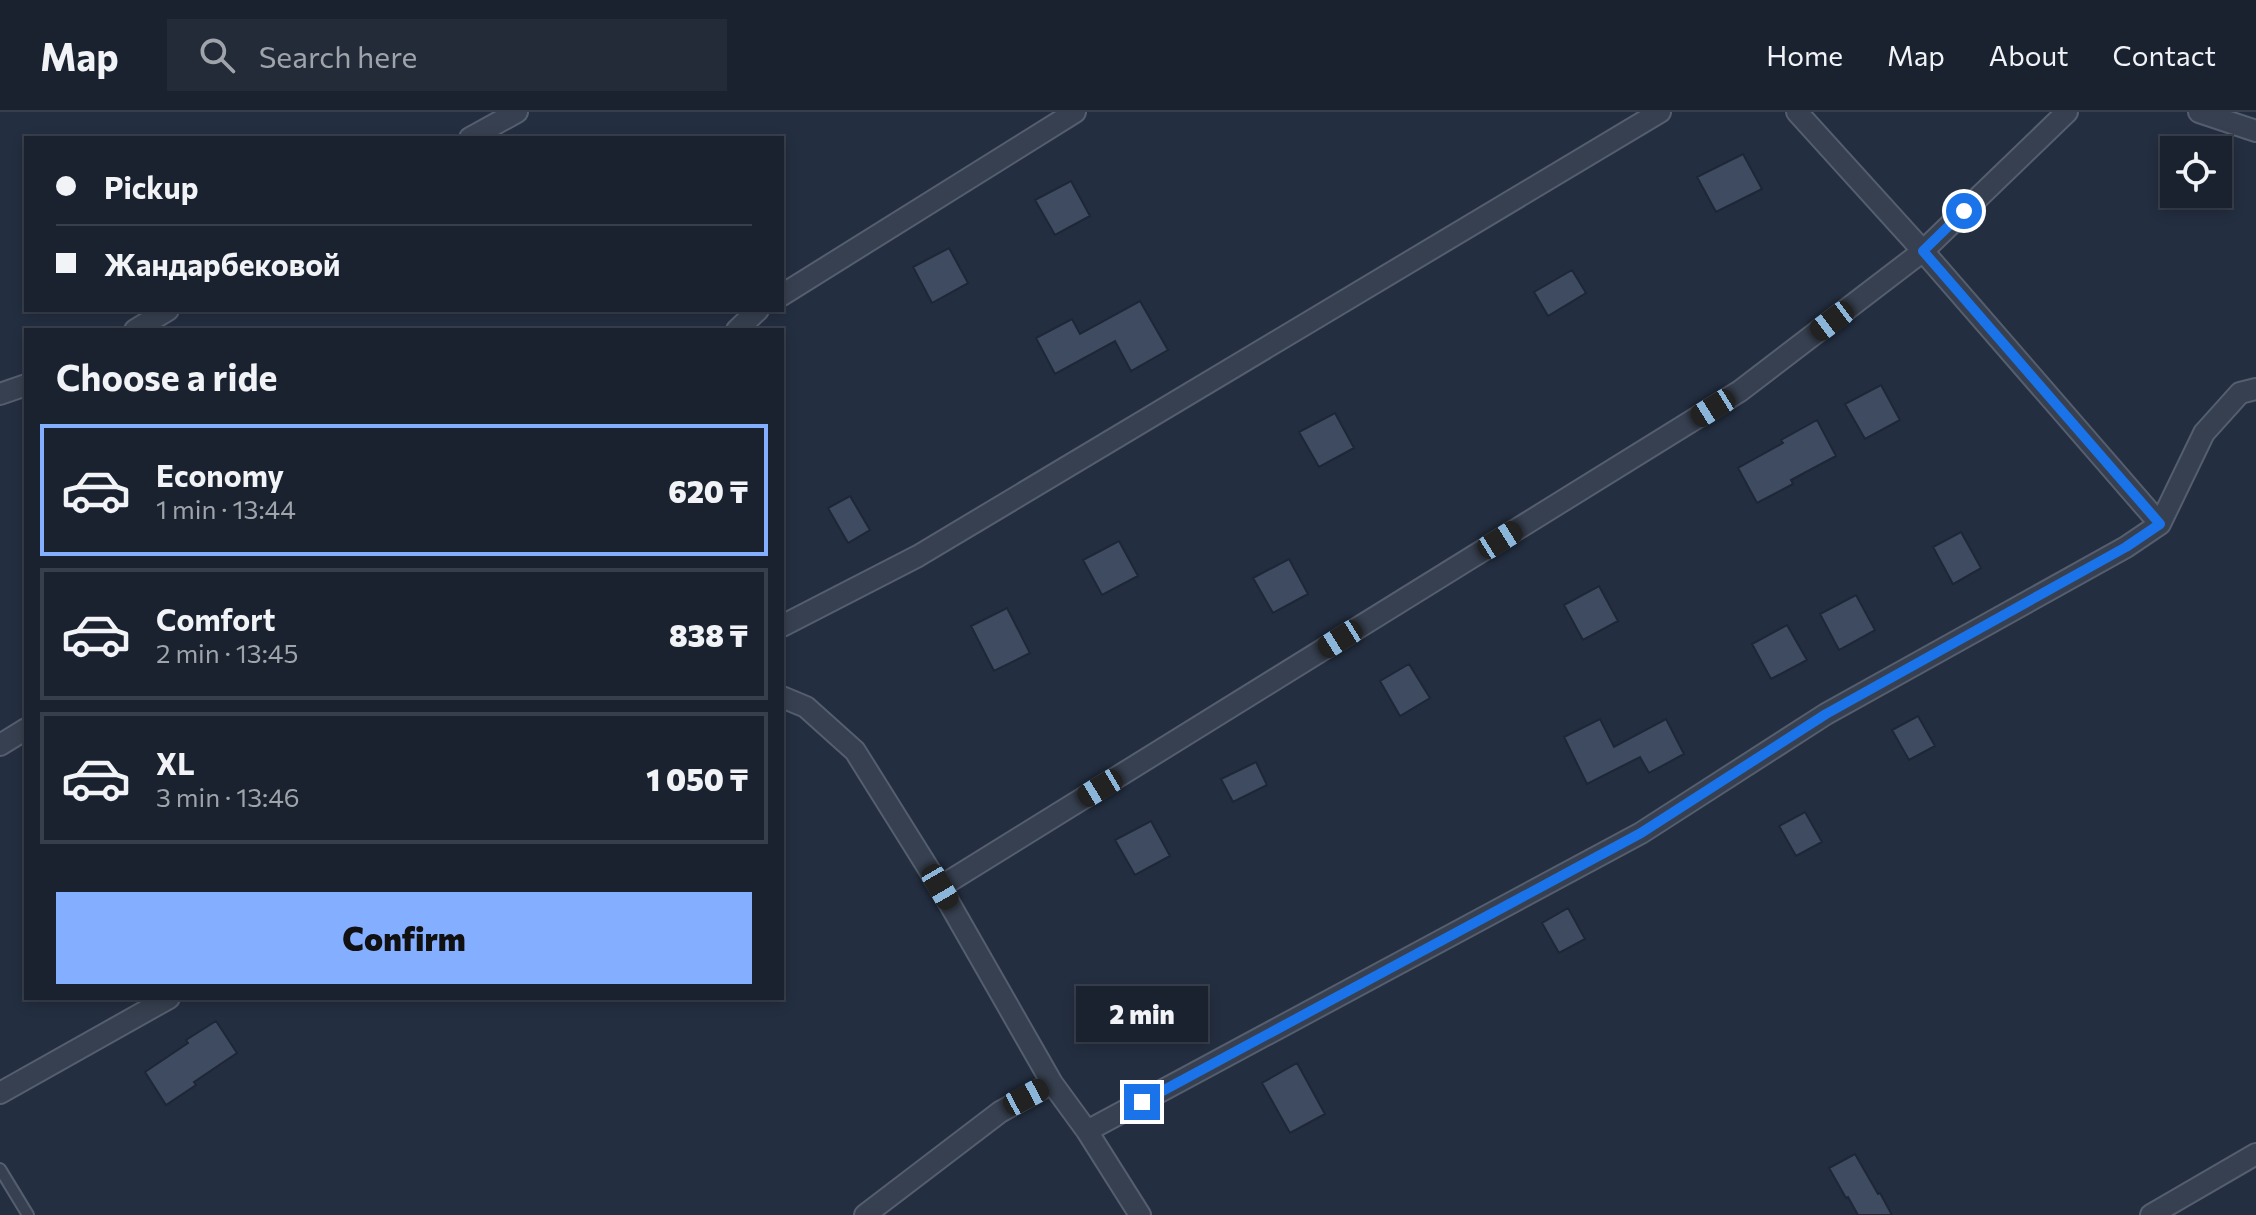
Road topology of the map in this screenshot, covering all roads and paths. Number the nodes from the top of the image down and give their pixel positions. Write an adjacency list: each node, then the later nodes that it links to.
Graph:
1 (517, 112): 8 (street)
2 (1075, 112): 10 (street)
3 (1660, 112): 19 (street)
4 (1797, 112): 9 (street)
5 (2067, 112): 9 (street)
6 (2199, 112): 7 (street)
7 (2256, 131)
8 (474, 136)
9 (1923, 251): 18 (street); 23 (street)
10 (784, 294)
11 (165, 312): 13 (street)
12 (756, 312): 14 (street)
13 (138, 328)
14 (739, 328)
15 (24, 386): 17 (street)
16 (2256, 389): 18 (street)
17 (0, 394)
18 (2160, 524): 27 (street)
19 (784, 625)
20 (784, 698): 23 (street)
21 (24, 730): 22 (street)
22 (0, 745)
23 (940, 887): 25 (street)
24 (165, 1000): 26 (street)
25 (1052, 1083): 27 (street); 31 (street)
26 (0, 1093)
27 (1087, 1131): 32 (street)
28 (2256, 1154): 33 (street)
29 (0, 1169): 30 (lane)
30 (28, 1215)
31 (865, 1215)
32 (1140, 1215)
33 (2151, 1215)

